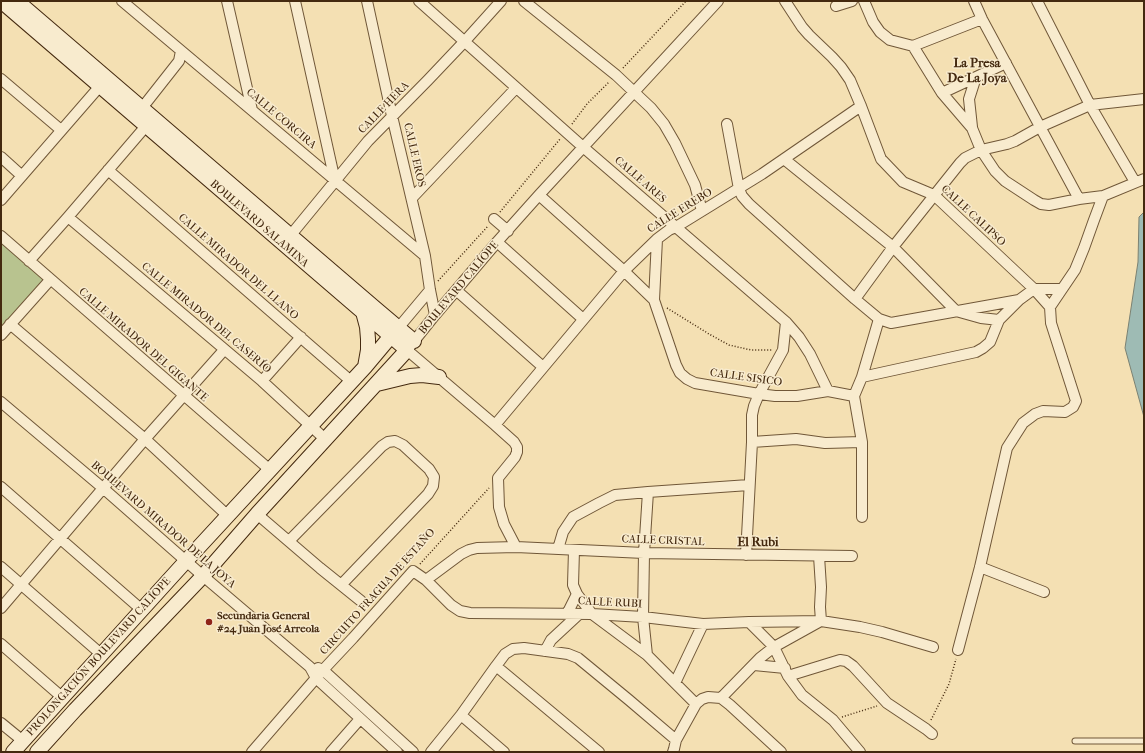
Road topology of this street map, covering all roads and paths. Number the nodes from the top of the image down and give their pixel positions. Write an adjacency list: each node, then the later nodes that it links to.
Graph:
1 (1, 1): 26 (street, BOULEVARD SALAMINA)
2 (17, 1): 33 (street, BOULEVARD SALAMINA)
3 (122, 1): 21 (street, CALLE CORCIRA)
4 (227, 1): 34 (street)
5 (295, 1): 49 (street)
6 (367, 1): 35 (street, CALLE EROS)
7 (419, 1): 19 (street, CALLE ARES)
8 (501, 1): 19 (street, CALLE HERA)
9 (524, 1): 23 (street)
10 (686, 1): 23 (path)
11 (718, 1): 28 (street, BOULEVARD CALÍOPE)
12 (785, 1): 32 (street, CALLE CALIPSO)
13 (852, 1): 17 (street)
14 (864, 1): 20 (street)
15 (974, 1): 18 (street)
16 (1042, 2): 31 (street)
17 (836, 6)
18 (982, 19): 20 (street); 22 (street)
19 (465, 41): 27 (street, CALLE ARES); 35 (street, CALLE HERA)
20 (913, 46): 29 (street)
21 (181, 51): 33 (street); 34 (street, CALLE CORCIRA)
22 (1006, 63): 24 (street); 38 (street)
23 (616, 75): 28 (street); 41 (path)
24 (976, 77): 29 (street); 39 (street)
25 (1, 79): 40 (street)
26 (100, 86): 37 (street, BOULEVARD SALAMINA); 40 (street)
27 (516, 88): 41 (street, CALLE ARES); 54 (street)
28 (634, 92): 42 (street, BOULEVARD CALÍOPE); 57 (street)
29 (942, 93): 39 (street)
30 (1144, 99): 31 (street)
31 (1090, 105): 38 (street); 48 (street)
32 (861, 106): 45 (street, CALLE EREBO); 52 (street, CALLE CALIPSO)
33 (142, 108): 63 (street, BOULEVARD SALAMINA)
34 (252, 110): 49 (street, CALLE CORCIRA)
35 (392, 116): 49 (street, CALLE HERA); 54 (street, CALLE EROS)
36 (727, 124): 50 (street)
37 (146, 126): 46 (street); 80 (street, BOULEVARD SALAMINA)
38 (1040, 127): 43 (street); 55 (street)
39 (972, 128): 43 (street)
40 (61, 130): 47 (street)
41 (566, 132): 42 (street, CALLE ARES); 59 (path)
42 (583, 147): 51 (street, BOULEVARD CALÍOPE); 60 (street, CALLE ARES)
43 (981, 150): 52 (street); 55 (street)
44 (1, 157): 47 (street)
45 (784, 159): 50 (street, CALLE EREBO); 66 (street)
46 (108, 170): 58 (street); 89 (street, CALLE MIRADOR DEL LLANO)
47 (22, 176): 56 (street)
48 (1140, 180): 53 (street)
49 (335, 181): 63 (street, CALLE HERA); 67 (street, CALLE CORCIRA)
50 (739, 189): 57 (street, CALLE EREBO); 75 (street)
51 (539, 195): 61 (street, BOULEVARD CALÍOPE); 69 (street)
52 (934, 195): 66 (street); 71 (street, CALLE CALIPSO)
53 (1103, 196): 55 (street); 72 (street)
54 (412, 198): 67 (street, CALLE EROS)
55 (1079, 199)
56 (1, 200)
57 (702, 211): 60 (street, CALLE EREBO)
58 (68, 217): 68 (street); 91 (street, CALLE MIRADOR DEL CASERÍO)
59 (494, 219): 61 (street); 73 (path)
60 (676, 227): 64 (street, CALLE EREBO); 85 (street, CALLE ARES)
61 (508, 231): 65 (street, BOULEVARD CALÍOPE)
62 (1, 236): 68 (street, CALLE MIRADOR DEL GIGANTE)
63 (290, 236): 87 (street, BOULEVARD SALAMINA)
64 (657, 238): 69 (street, CALLE EREBO); 76 (street)
65 (497, 242): 74 (street, BOULEVARD CALÍOPE); 83 (street)
66 (893, 247): 75 (street); 79 (street)
67 (426, 256): 73 (street, CALLE EROS)
68 (29, 261): 70 (street, CALLE MIRADOR DEL GIGANTE)
69 (624, 271): 76 (street); 83 (street, CALLE EREBO)
70 (50, 280): 86 (street); 102 (street, CALLE MIRADOR DEL GIGANTE)
71 (1034, 289): 72 (street); 77 (street); 78 (street, CALLE CALIPSO)
72 (1062, 289): 78 (street)
73 (430, 290): 81 (street, CALLE EROS); 87 (street)
74 (456, 290): 81 (street, BOULEVARD CALÍOPE); 94 (street)
75 (855, 299): 82 (street)
76 (654, 300): 92 (path); 101 (street, CALLE SISICO)
77 (1019, 300): 79 (street); 84 (street)
78 (1050, 306): 131 (street)
79 (956, 311): 82 (street); 84 (street)
80 (363, 312): 87 (street, BOULEVARD SALAMINA); 93 (street)
81 (435, 315): 90 (street, BOULEVARD CALÍOPE)
82 (879, 319): 96 (street)
83 (583, 320): 94 (street, CALLE EREBO)
84 (999, 320): 96 (street)
85 (786, 322): 92 (street); 100 (street, CALLE ARES)
86 (10, 324): 88 (street); 107 (street)
87 (394, 332): 90 (street, BOULEVARD SALAMINA); 93 (street)
88 (1, 335)
89 (301, 337): 97 (street); 98 (street, CALLE MIRADOR DEL LLANO)
90 (411, 346): 95 (street, BOULEVARD SALAMINA); 99 (street, BOULEVARD CALÍOPE)
91 (224, 350): 97 (street, CALLE MIRADOR DEL CASERÍO); 102 (street)
92 (783, 350): 101 (street)
93 (365, 367): 98 (street)
94 (543, 367): 105 (street, CALLE EREBO)
95 (439, 377): 99 (street); 105 (street, BOULEVARD SALAMINA)
96 (862, 377): 103 (street)
97 (262, 381): 106 (street, CALLE MIRADOR DEL CASERÍO)
98 (352, 382): 106 (street)
99 (377, 384): 108 (street, BOULEVARD CALÍOPE)
100 (828, 391): 101 (street, CALLE SISICO); 103 (street, CALLE SISICO)
101 (759, 394): 109 (street)
102 (184, 396): 107 (street); 111 (street, CALLE MIRADOR DEL GIGANTE)
103 (854, 396): 110 (street)
104 (1, 402): 115 (street, BOULEVARD MIRADOR DE LA JOYA)
105 (495, 425): 112 (street, BOULEVARD SALAMINA)
106 (311, 426): 108 (street, CALLE MIRADOR DEL CASERÍO); 111 (street)
107 (145, 439): 115 (street); 118 (street)
108 (325, 439): 117 (street, BOULEVARD CALÍOPE)
109 (752, 442): 110 (street); 113 (street)
110 (862, 442): 119 (street)
111 (270, 470): 118 (street)
112 (498, 478): 122 (street); 132 (path, CIRCUITO FRAGUA DE ESTAÑO)
113 (749, 485): 116 (street); 126 (street)
114 (1, 487): 120 (street)
115 (104, 489): 120 (street); 129 (street, BOULEVARD MIRADOR DE LA JOYA)
116 (648, 492): 123 (street); 125 (street)
117 (257, 514): 121 (street); 133 (street, BOULEVARD CALÍOPE)
118 (228, 516): 129 (street)
119 (862, 517)
120 (61, 539): 135 (street); 141 (street)
121 (289, 541): 136 (street); 136 (street)
122 (516, 547): 123 (street, CALLE CRISTAL); 134 (street, CALLE CRISTAL)
123 (558, 549): 124 (street, CALLE CRISTAL)
124 (574, 550): 125 (street, CALLE CRISTAL); 138 (street)
125 (644, 553): 126 (street, CALLE CRISTAL); 145 (street)
126 (746, 555): 127 (street, CALLE CRISTAL)
127 (819, 556): 128 (street, CALLE CRISTAL); 146 (street)
128 (852, 556)
129 (186, 561): 133 (street, BOULEVARD MIRADOR DE LA JOYA); 141 (street, PROLONGACIÓN BOULEVARD CALÍOPE)
130 (1, 566): 135 (street)
131 (980, 567): 137 (street); 152 (street)
132 (413, 571): 134 (street, CALLE RUBI); 159 (street, CIRCUITO FRAGUA DE ESTAÑO)
133 (203, 576): 158 (street, BOULEVARD MIRADOR DE LA JOYA); 178 (street, PROLONGACIÓN BOULEVARD CALÍOPE)
134 (426, 580): 142 (street, CALLE RUBI)
135 (22, 584): 140 (street); 154 (street)
136 (341, 585): 139 (street)
137 (1044, 592)
138 (577, 594): 142 (street); 144 (street)
139 (361, 601)
140 (1, 608)
141 (142, 610): 154 (street, PROLONGACIÓN BOULEVARD CALÍOPE)
142 (567, 614): 143 (street, CALLE RUBI)
143 (579, 614): 144 (street, CALLE RUBI); 153 (street)
144 (592, 614): 145 (street, CALLE RUBI); 155 (street)
145 (643, 617): 148 (street, CALLE RUBI); 155 (street)
146 (821, 621): 147 (street, CALLE RUBI); 150 (street); 151 (street, CALLE RUBI)
147 (749, 622): 148 (street, CALLE RUBI); 150 (street)
148 (703, 624): 162 (street)
149 (1, 644): 163 (street)
150 (774, 646): 156 (street); 160 (street)
151 (933, 647)
152 (958, 650): 171 (path)
153 (545, 651): 157 (street); 172 (street)
154 (101, 654): 163 (street, PROLONGACIÓN BOULEVARD CALÍOPE)
155 (647, 655): 162 (street)
156 (754, 665): 160 (street); 164 (street)
157 (496, 666): 167 (street); 185 (street)
158 (310, 667): 159 (street, BOULEVARD MIRADOR DE LA JOYA); 161 (street, BOULEVARD MIRADOR DE LA JOYA)
159 (323, 670): 161 (street, CIRCUITO FRAGUA DE ESTAÑO); 182 (street, BOULEVARD MIRADOR DE LA JOYA)
160 (786, 672): 165 (street); 169 (street)
161 (316, 678): 168 (street, BOULEVARD MIRADOR DE LA JOYA); 179 (street, CIRCUITO FRAGUA DE ESTAÑO)
162 (675, 683): 166 (street)
163 (63, 698): 173 (street, PROLONGACIÓN BOULEVARD CALÍOPE)
164 (721, 698): 166 (street); 187 (street)
165 (887, 703): 169 (path); 171 (street)
166 (696, 704): 172 (street)
167 (461, 715): 183 (street); 184 (street)
168 (360, 719): 180 (street); 181 (street, BOULEVARD MIRADOR DE LA JOYA)
169 (833, 720): 176 (street)
170 (1, 722): 173 (street)
171 (929, 731)
172 (676, 740): 186 (street)
173 (23, 741): 177 (street, PROLONGACIÓN BOULEVARD CALÍOPE)
174 (1075, 741): 175 (lane)
175 (1144, 741)
176 (855, 750)
177 (13, 752)
178 (37, 752)
179 (252, 752)
180 (331, 752)
181 (398, 752)
182 (413, 752)
183 (431, 752)
184 (504, 752)
185 (599, 752)
186 (673, 752)
187 (781, 752)

